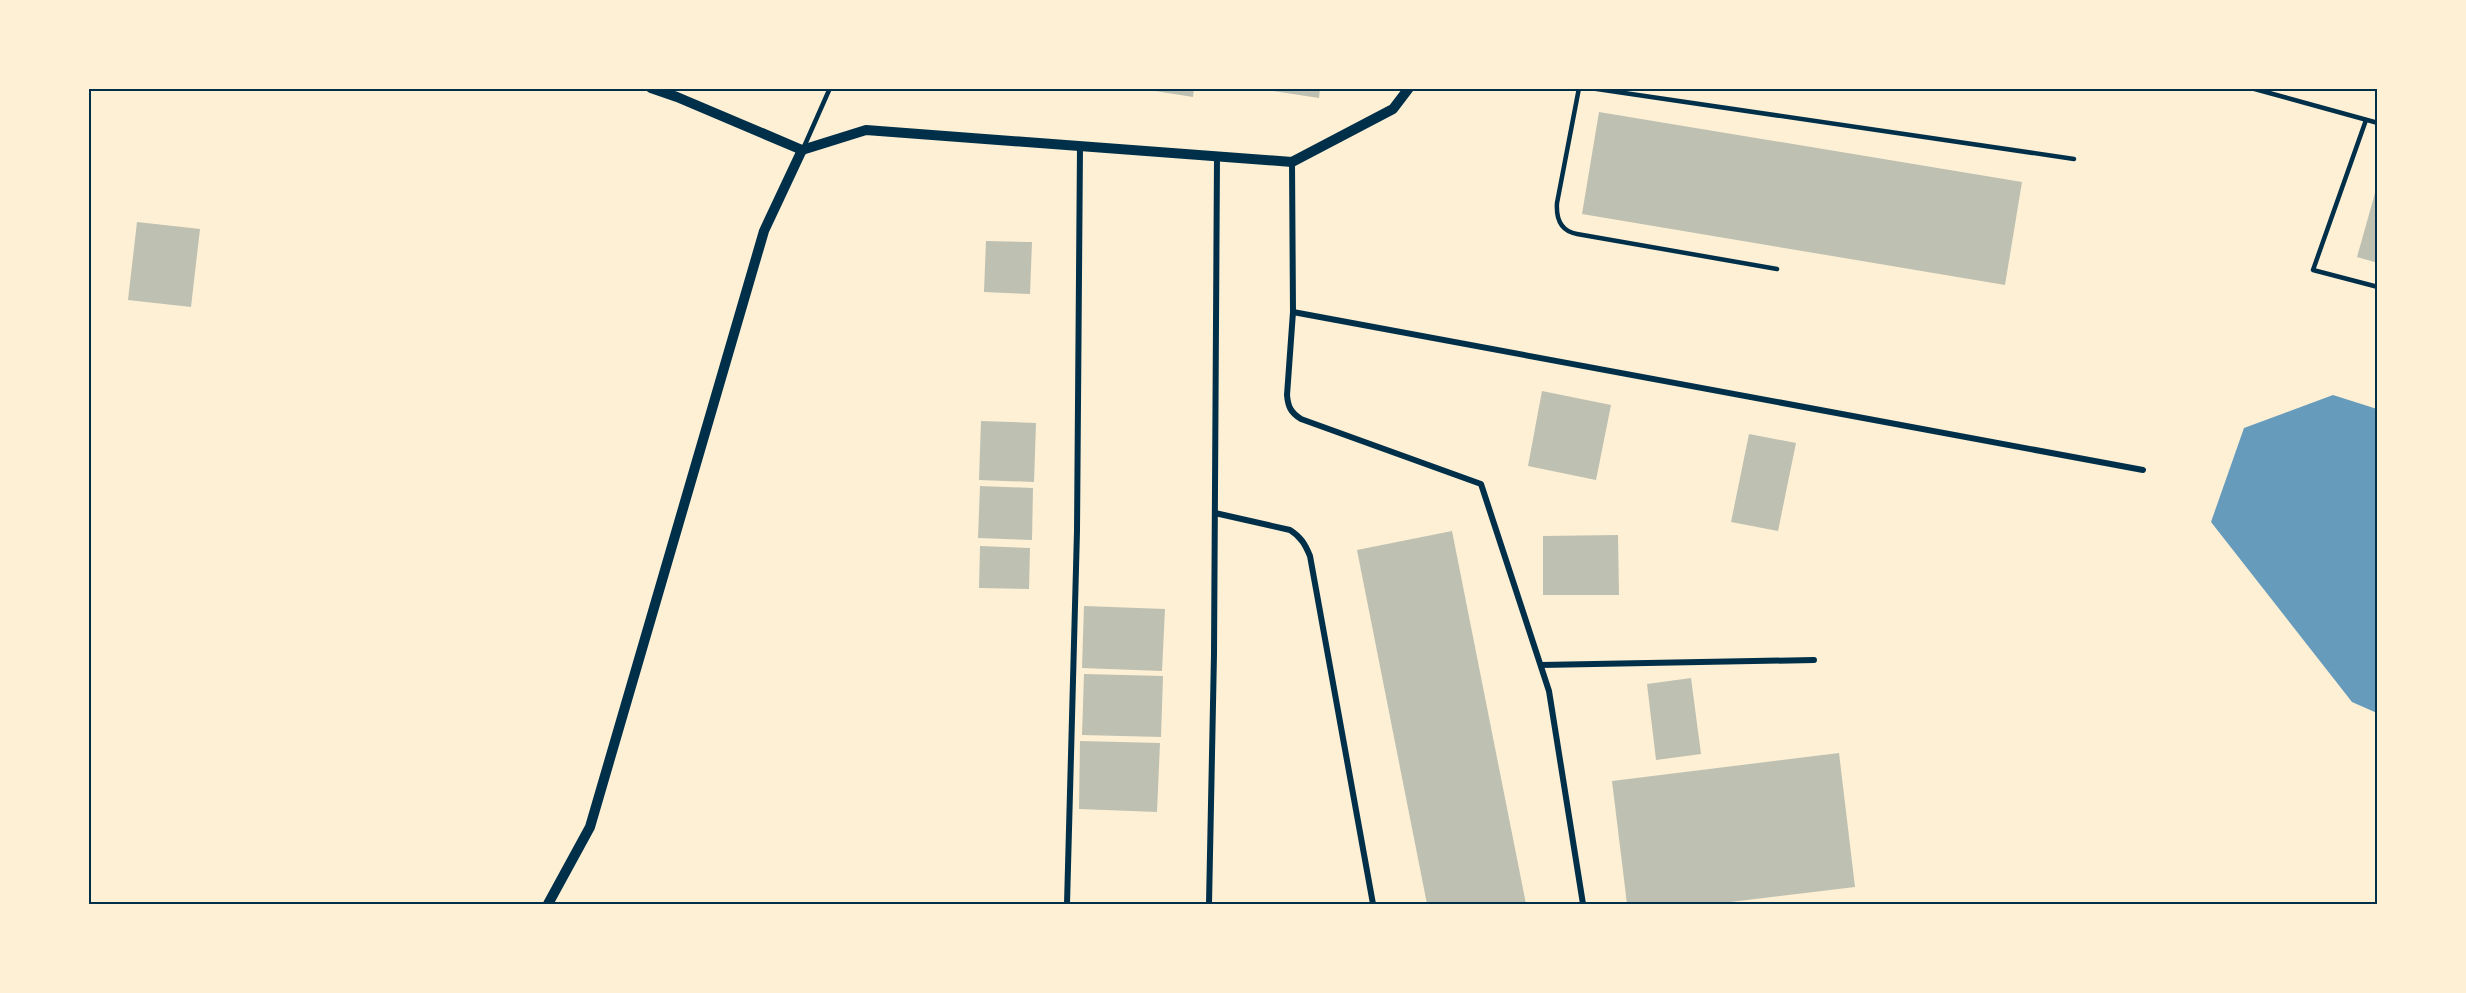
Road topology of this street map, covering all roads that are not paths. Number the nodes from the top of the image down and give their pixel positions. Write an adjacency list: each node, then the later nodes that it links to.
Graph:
1 (651, 88): 10 (street)
2 (830, 88): 10 (lane)
3 (1409, 88): 13 (street)
4 (1579, 88): 14 (lane)
5 (1590, 88): 12 (lane)
6 (2251, 88): 7 (lane)
7 (2366, 120): 8 (lane); 15 (lane)
8 (2378, 123)
9 (1080, 147): 10 (street); 11 (street); 22 (street)
10 (802, 150): 21 (street)
11 (1217, 157): 13 (street); 18 (street)
12 (2074, 159)
13 (1292, 162): 16 (street)
14 (1778, 269)
15 (2378, 287)
16 (1293, 312): 17 (street); 20 (street)
17 (2143, 470)
18 (1215, 513): 23 (street); 24 (street)
19 (1814, 660): 20 (street)
20 (1541, 665): 25 (street)
21 (549, 904)
22 (1067, 904)
23 (1209, 904)
24 (1373, 904)
25 (1583, 904)

